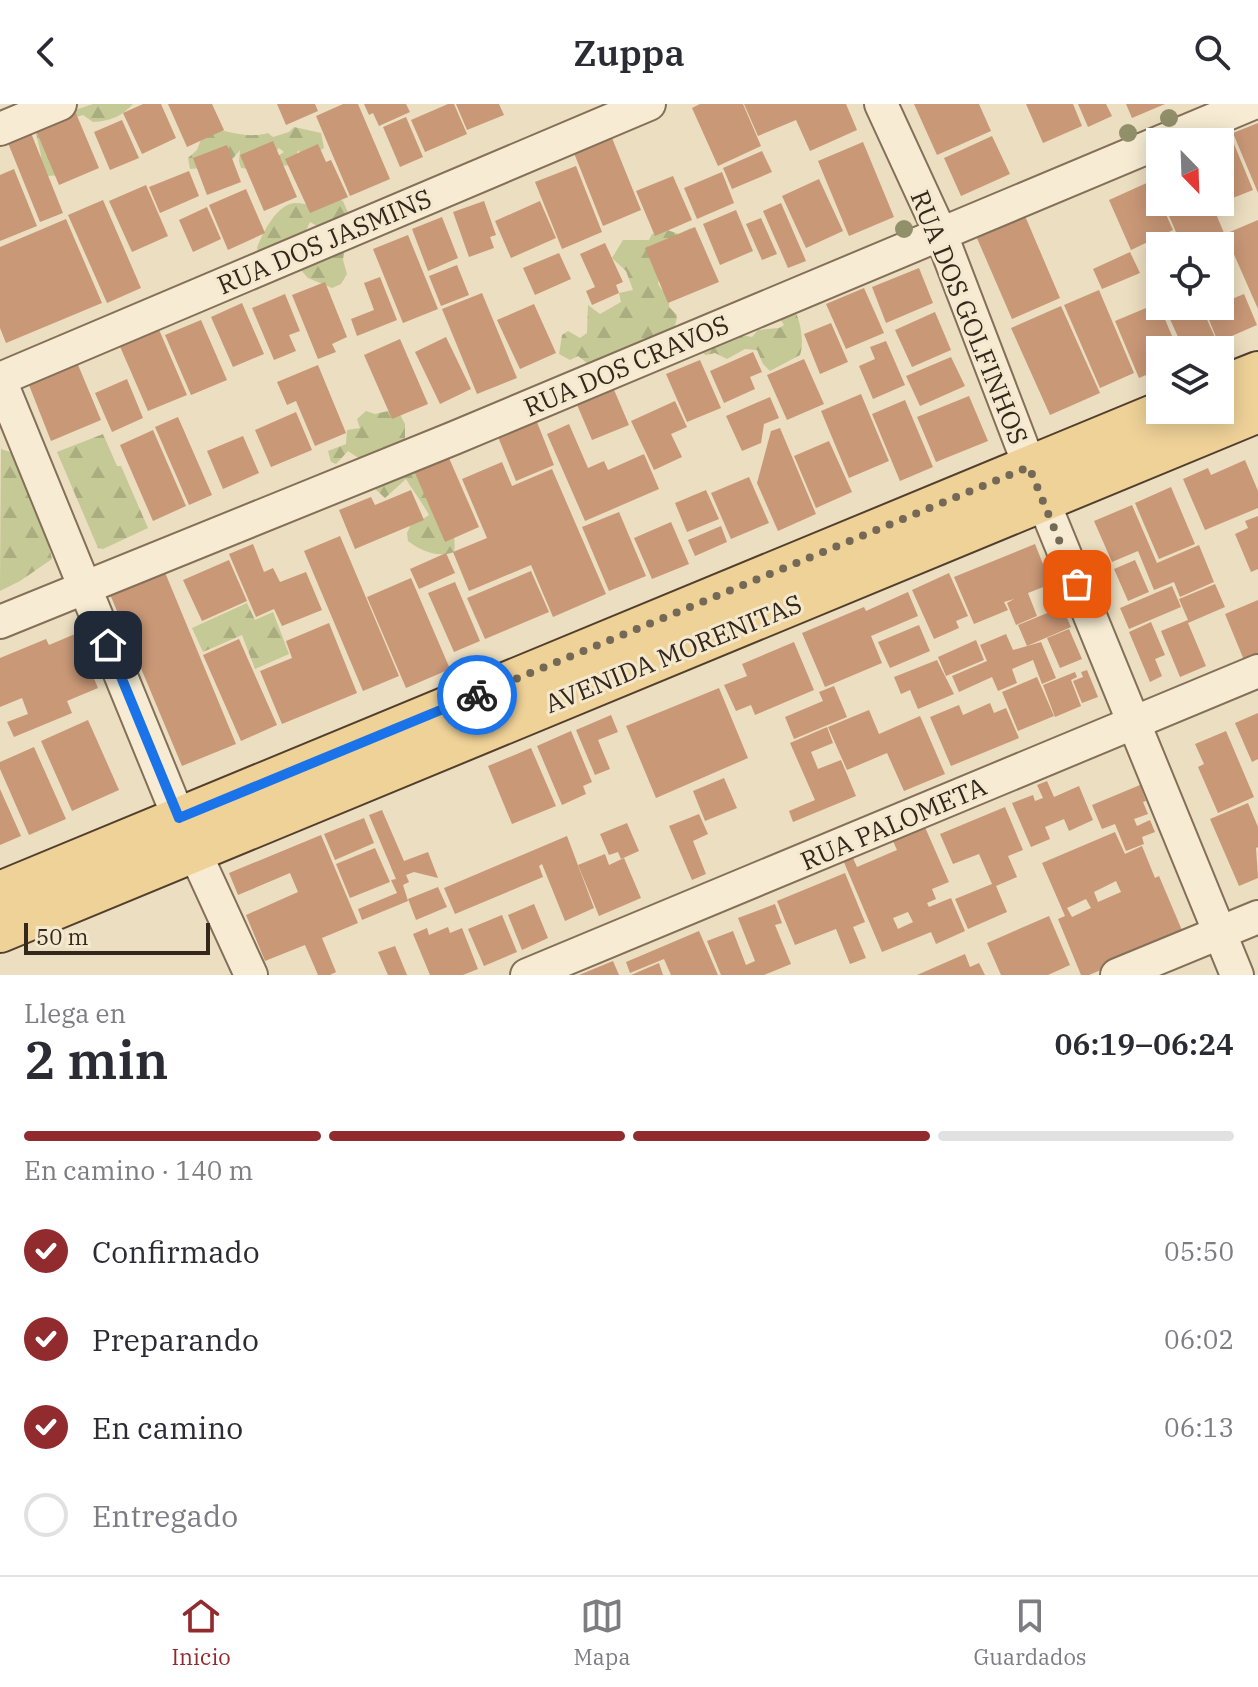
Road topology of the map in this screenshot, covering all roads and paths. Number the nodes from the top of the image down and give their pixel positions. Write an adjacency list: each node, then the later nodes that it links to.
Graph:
1 (60, 104): 5 (street)
2 (649, 104): 8 (street, RUA DOS JASMINS)
3 (881, 104): 6 (street, RUA DOS GOLFINHOS)
4 (1251, 104): 6 (street, RUA DOS CRAVOS)
5 (0, 129)
6 (940, 232): 12 (street, RUA DOS GOLFINHOS); 13 (street, RUA DOS CRAVOS)
7 (1258, 372): 9 (main road)
8 (0, 379): 13 (street)
9 (1234, 381)
10 (1258, 412): 12 (main road, AVENIDA MORENITAS)
11 (1146, 421): 12 (main road, AVENIDA MORENITAS)
12 (1036, 484): 16 (street, RUA DOS GOLFINHOS); 17 (main road, AVENIDA MORENITAS)
13 (84, 587): 14 (street, RUA DOS CRAVOS); 17 (street)
14 (0, 622)
15 (1258, 671): 16 (street, RUA PALOMETA)
16 (1134, 723): 21 (street, RUA DOS GOLFINHOS); 23 (street, RUA PALOMETA)
17 (186, 835): 18 (main road, AVENIDA MORENITAS); 20 (main road, AVENIDA MORENITAS); 22 (street)
18 (0, 892)
19 (1258, 917): 21 (street)
20 (0, 932)
21 (1220, 933): 24 (street); 25 (street, RUA DOS GOLFINHOS)
22 (251, 975)
23 (527, 975)
24 (1117, 975)
25 (1237, 975)

